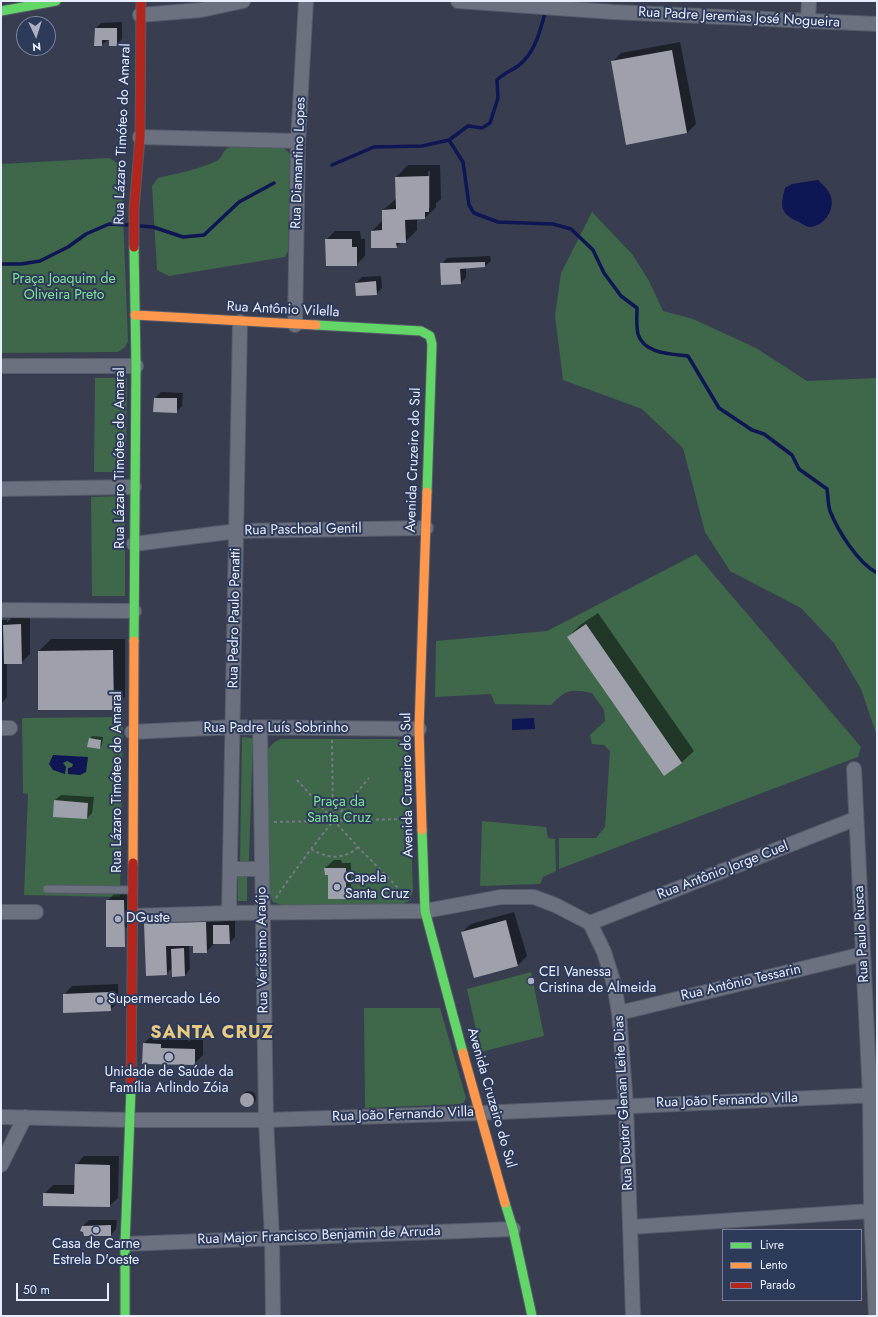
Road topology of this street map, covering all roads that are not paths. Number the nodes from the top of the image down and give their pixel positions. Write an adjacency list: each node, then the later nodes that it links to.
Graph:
1 (56, 1): 9 (main road)
2 (141, 1): 10 (main road, Rua Lázaro Timóteo do Amaral)
3 (243, 1): 7 (street)
4 (306, 1): 14 (street, Rua Diamantino Lopes)
5 (458, 1): 8 (street, Rua Padre Jeremias José Nogueira)
6 (809, 1): 11 (street)
7 (199, 5): 10 (street)
8 (613, 6): 11 (street, Rua Padre Jeremias José Nogueira)
9 (1, 11)
10 (140, 15): 13 (main road, Rua Lázaro Timóteo do Amaral)
11 (808, 21): 12 (street, Rua Padre Jeremias José Nogueira)
12 (877, 24)
13 (140, 137): 14 (street); 15 (main road, Rua Lázaro Timóteo do Amaral)
14 (298, 141): 17 (street, Rua Diamantino Lopes)
15 (135, 315): 16 (main road, Rua Antônio Vilella); 20 (main road, Rua Lázaro Timóteo do Amaral)
16 (240, 322): 17 (main road, Rua Antônio Vilella); 24 (street, Rua Pedro Paulo Penatti)
17 (294, 325): 18 (main road, Rua Antônio Vilella)
18 (430, 336): 23 (main road, Avenida Cruzeiro do Sul)
19 (1, 366): 20 (street)
20 (136, 366): 21 (main road, Rua Lázaro Timóteo do Amaral)
21 (134, 487): 22 (street); 25 (main road, Rua Lázaro Timóteo do Amaral)
22 (1, 489)
23 (426, 528): 24 (street, Rua Paschoal Gentil); 30 (main road, Avenida Cruzeiro do Sul)
24 (237, 531): 25 (street, Rua Paschoal Gentil); 28 (street, Rua Pedro Paulo Penatti)
25 (134, 544): 27 (main road, Rua Lázaro Timóteo do Amaral)
26 (1, 610): 27 (street)
27 (134, 611): 31 (main road, Rua Lázaro Timóteo do Amaral)
28 (233, 727): 29 (street, Rua Padre Luís Sobrinho); 31 (street, Rua Padre Luís Sobrinho); 34 (street, Rua Pedro Paulo Penatti)
29 (260, 728): 30 (street, Rua Padre Luís Sobrinho); 35 (street, Rua Veríssimo Araújo)
30 (420, 729): 38 (main road, Avenida Cruzeiro do Sul)
31 (132, 732): 37 (main road, Rua Lázaro Timóteo do Amaral)
32 (854, 768): 33 (street, Rua Paulo Rusca)
33 (855, 819): 44 (street, Rua Antônio Jorge Cuel); 45 (street, Rua Paulo Rusca)
34 (230, 869): 35 (street); 42 (street, Rua Pedro Paulo Penatti)
35 (261, 869): 41 (street, Rua Veríssimo Araújo)
36 (47, 889): 37 (lane)
37 (132, 890): 43 (main road, Rua Lázaro Timóteo do Amaral)
38 (425, 911): 41 (street); 44 (street); 49 (main road, Avenida Cruzeiro do Sul)
39 (1, 912): 40 (street)
40 (36, 912)
41 (262, 912): 42 (street); 53 (street, Rua Veríssimo Araújo)
42 (228, 913): 43 (street)
43 (132, 916): 52 (main road, Rua Lázaro Timóteo do Amaral)
44 (590, 923): 46 (street, Rua Doutor Glenan Leite Dias)
45 (863, 954): 46 (street, Rua Antônio Tessarin); 47 (street, Rua Paulo Rusca)
46 (619, 1013): 48 (street, Rua Doutor Glenan Leite Dias)
47 (874, 1095): 48 (street, Rua João Fernando Villa); 55 (street, Rua Paulo Rusca)
48 (626, 1106): 49 (street, Rua João Fernando Villa); 56 (street, Rua Doutor Glenan Leite Dias)
49 (479, 1113): 53 (street, Rua João Fernando Villa); 57 (main road, Avenida Cruzeiro do Sul)
50 (1, 1117): 51 (street, Rua João Fernando Villa)
51 (25, 1117): 52 (street, Rua João Fernando Villa); 54 (street)
52 (131, 1120): 53 (street, Rua João Fernando Villa); 59 (main road, Rua Lázaro Timóteo do Amaral)
53 (266, 1120): 58 (street, Rua Veríssimo Araújo)
54 (1, 1165)
55 (871, 1211): 56 (street); 64 (street, Rua Paulo Rusca)
56 (631, 1227): 63 (street, Rua Doutor Glenan Leite Dias)
57 (513, 1229): 58 (street, Rua Major Francisco Benjamin de Arruda); 62 (main road, Avenida Cruzeiro do Sul)
58 (272, 1238): 59 (street, Rua Major Francisco Benjamin de Arruda); 61 (street, Rua Veríssimo Araújo)
59 (125, 1244): 60 (main road, Rua Lázaro Timóteo do Amaral)
60 (125, 1316)
61 (273, 1316)
62 (532, 1316)
63 (633, 1316)
64 (876, 1316)

